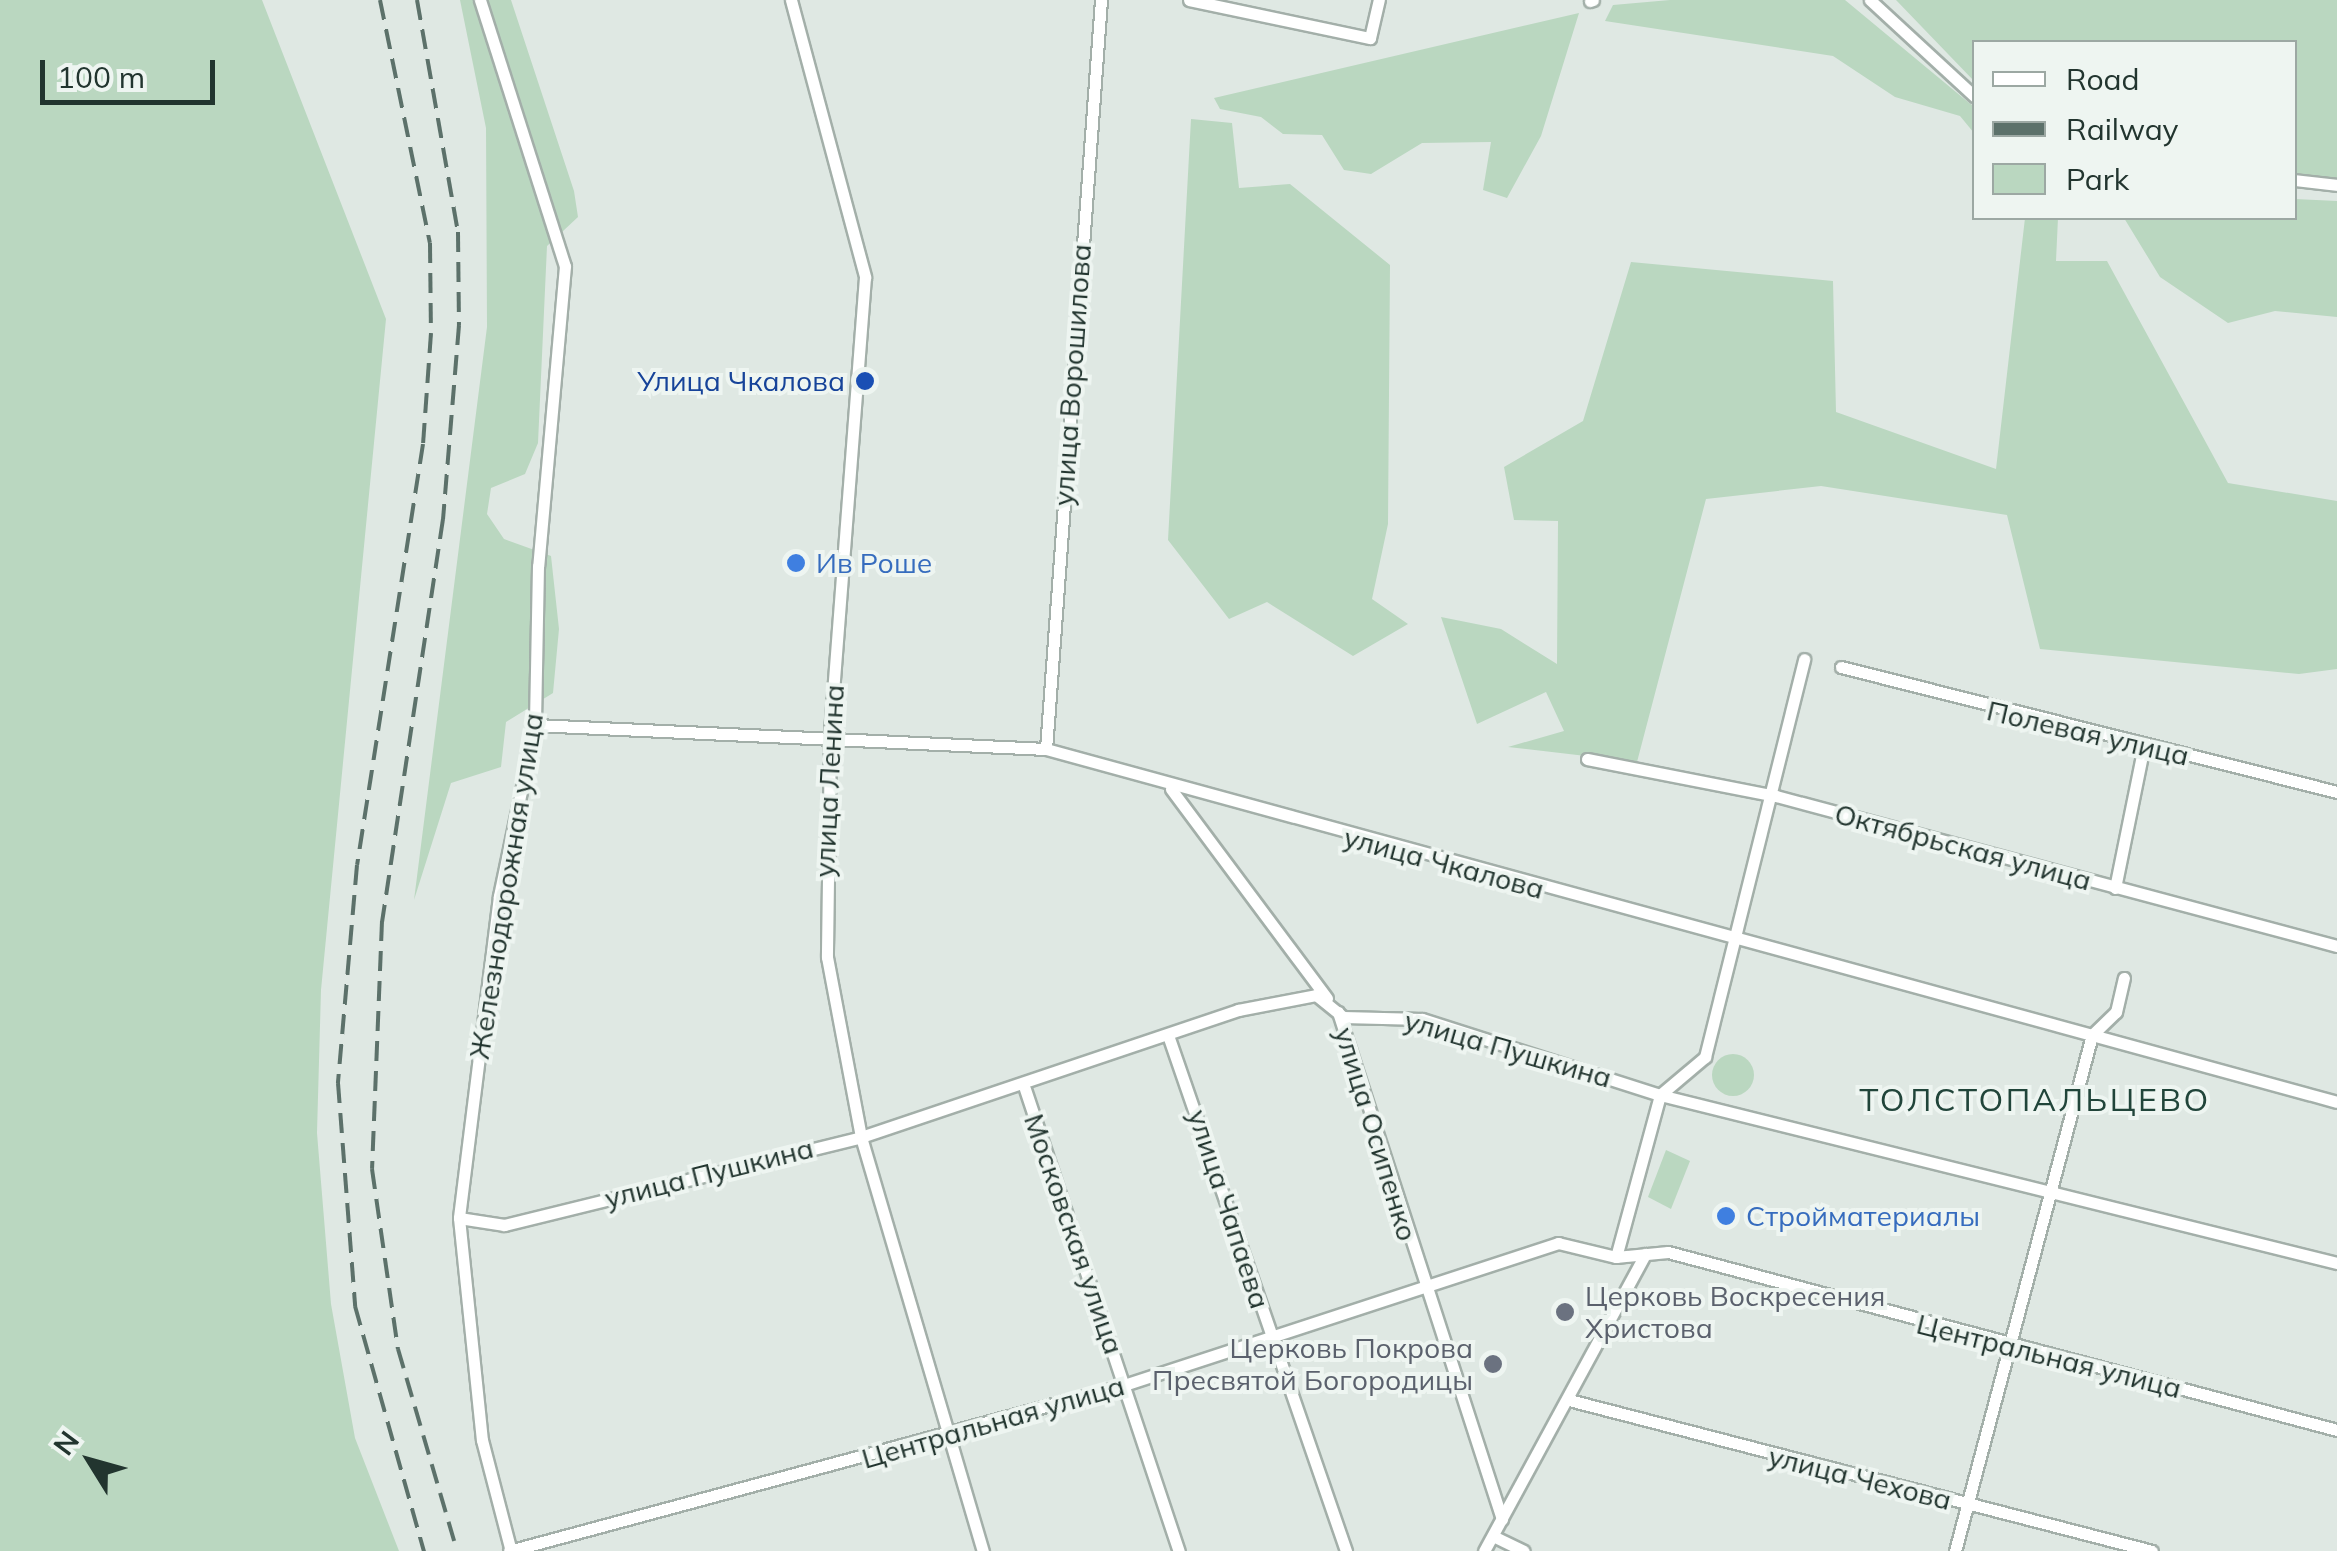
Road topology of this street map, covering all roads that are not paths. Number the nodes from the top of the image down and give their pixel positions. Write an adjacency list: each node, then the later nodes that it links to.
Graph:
1 (480, 0): 12 (street, Железнодорожная улица)
2 (791, 0): 13 (street, улица Ленина)
3 (1101, 0): 15 (street, улица Ворошилова)
4 (1190, 0): 5 (street)
5 (1379, 0)
6 (1870, 0): 7 (street)
7 (1972, 94)
8 (2297, 180): 9 (street)
9 (2337, 185)
10 (1804, 659): 19 (street)
11 (1842, 667): 14 (street, Полевая улица)
12 (535, 725): 13 (street, улица Чкалова); 32 (street, Железнодорожная улица)
13 (830, 736): 15 (street, улица Чкалова); 30 (street, улица Ленина)
14 (2144, 745): 18 (street, Полевая улица); 20 (street)
15 (1046, 749): 17 (street, улица Чкалова)
16 (1586, 759): 19 (street, Октябрьская улица)
17 (1171, 789): 21 (street, улица Чкалова); 24 (street, улица Осипенко)
18 (2337, 792)
19 (1776, 796): 20 (street, Октябрьская улица); 21 (street)
20 (2114, 888): 22 (street, Октябрьская улица)
21 (1740, 943): 25 (street, улица Чкалова); 28 (street)
22 (2337, 946)
23 (2124, 978): 25 (street)
24 (1343, 1018): 26 (street, улица Пушкина); 28 (street, улица Пушкина); 36 (street, улица Осипенко)
25 (2092, 1035): 29 (street, улица Чкалова); 31 (street)
26 (1169, 1038): 27 (street, улица Пушкина); 37 (street, улица Чапаева)
27 (1025, 1089): 30 (street, улица Пушкина); 39 (street, Московская улица)
28 (1660, 1095): 31 (street, улица Пушкина); 34 (street)
29 (2337, 1102)
30 (861, 1137): 32 (street, улица Пушкина); 42 (street, улица Ленина)
31 (2048, 1185): 35 (street, улица Пушкина); 38 (street)
32 (459, 1218): 46 (street, Железнодорожная улица)
33 (1645, 1254): 34 (street, Центральная улица); 38 (street, Центральная улица); 40 (street)
34 (1616, 1257): 36 (street, Центральная улица)
35 (2337, 1264)
36 (1423, 1282): 37 (street, Центральная улица); 44 (street, улица Осипенко)
37 (1271, 1340): 39 (street, Центральная улица); 49 (street, улица Чапаева)
38 (2004, 1344): 41 (street, Центральная улица); 43 (street)
39 (1124, 1385): 42 (street, Центральная улица); 48 (street, Московская улица)
40 (1569, 1400): 43 (street, улица Чехова); 44 (street)
41 (2337, 1430)
42 (949, 1436): 46 (street, Центральная улица); 47 (street, улица Ленина)
43 (1966, 1504): 52 (street); 53 (street, улица Чехова)
44 (1502, 1519): 45 (street)
45 (1493, 1536): 50 (street); 51 (street)
46 (510, 1551)
47 (984, 1551)
48 (1179, 1551)
49 (1346, 1551)
50 (1484, 1551)
51 (1524, 1551)
52 (1954, 1551)
53 (2152, 1551)

